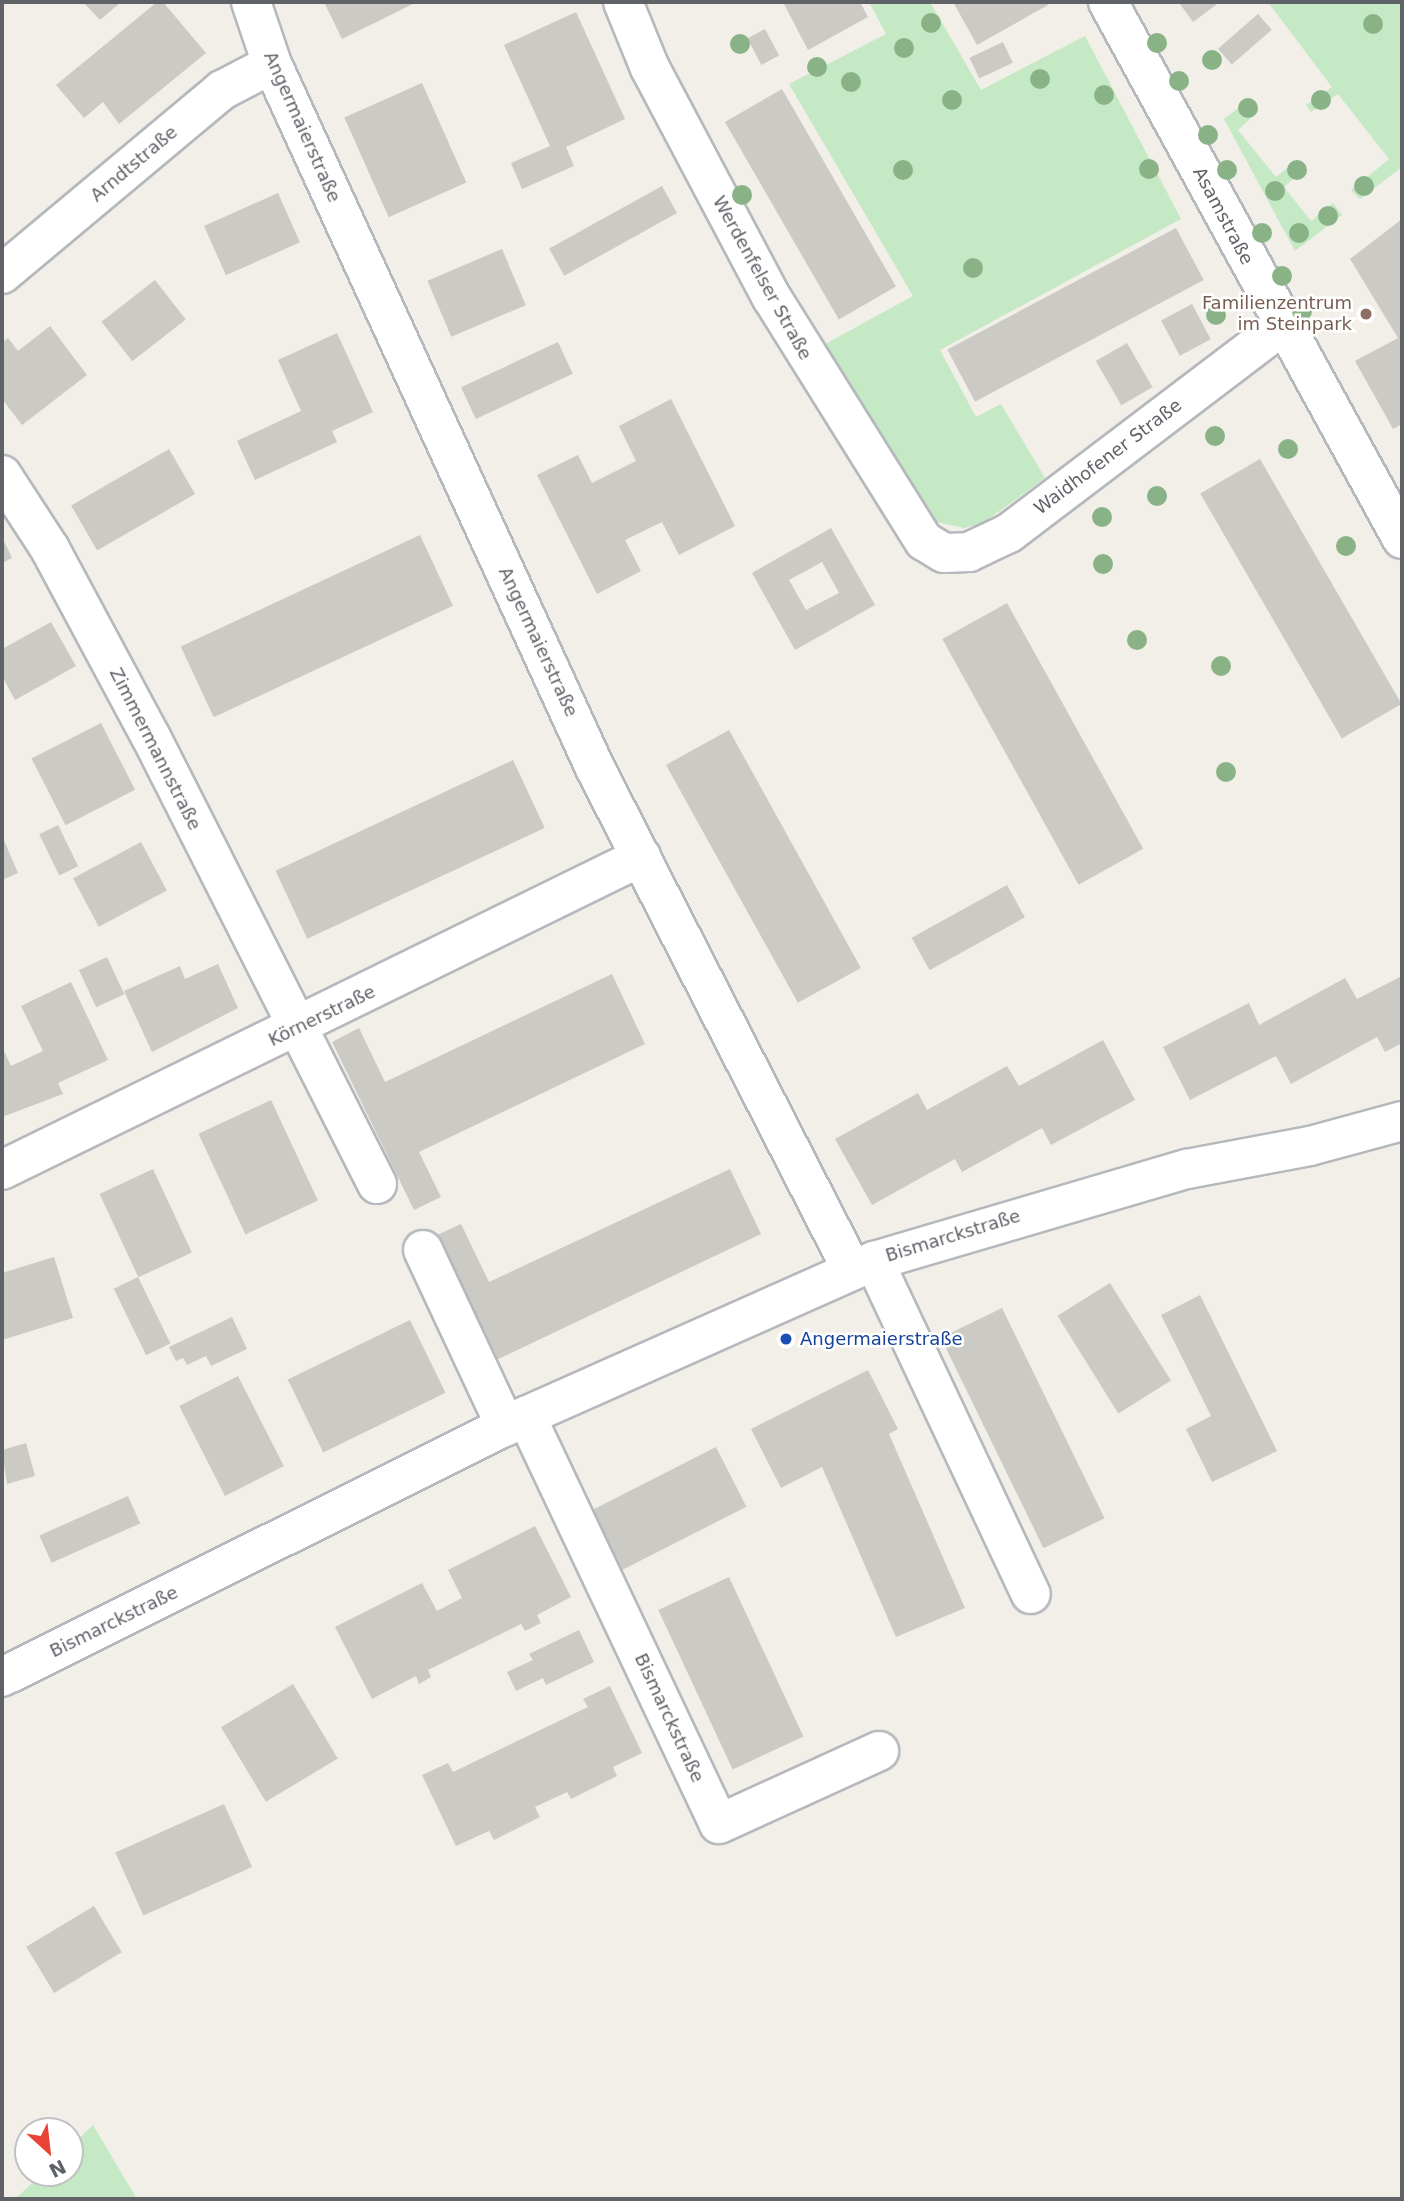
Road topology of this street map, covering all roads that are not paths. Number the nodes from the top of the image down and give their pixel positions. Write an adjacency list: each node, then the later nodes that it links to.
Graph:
1 (251, 2): 4 (street, Angermaierstraße)
2 (623, 2): 9 (street, Werdenfelser Straße)
3 (1108, 2): 6 (street, Asamstraße)
4 (272, 64): 5 (street, Arndtstraße); 10 (street, Angermaierstraße)
5 (2, 274)
6 (1282, 326): 8 (street, Asamstraße); 9 (street, Waidhofener Straße)
7 (2, 475): 11 (street, Zimmermannstraße)
8 (1402, 539)
9 (924, 541)
10 (641, 857): 11 (street, Körnerstraße); 16 (street, Angermaierstraße)
11 (296, 1029): 13 (street, Körnerstraße); 14 (street, Zimmermannstraße)
12 (1402, 1121): 16 (street, Bismarckstraße)
13 (2, 1171)
14 (377, 1184)
15 (423, 1250): 17 (street)
16 (863, 1266): 17 (street, Bismarckstraße); 18 (street, Angermaierstraße)
17 (516, 1421): 19 (street, Bismarckstraße); 20 (street, Bismarckstraße)
18 (1031, 1594)
19 (2, 1677)
20 (879, 1752)

